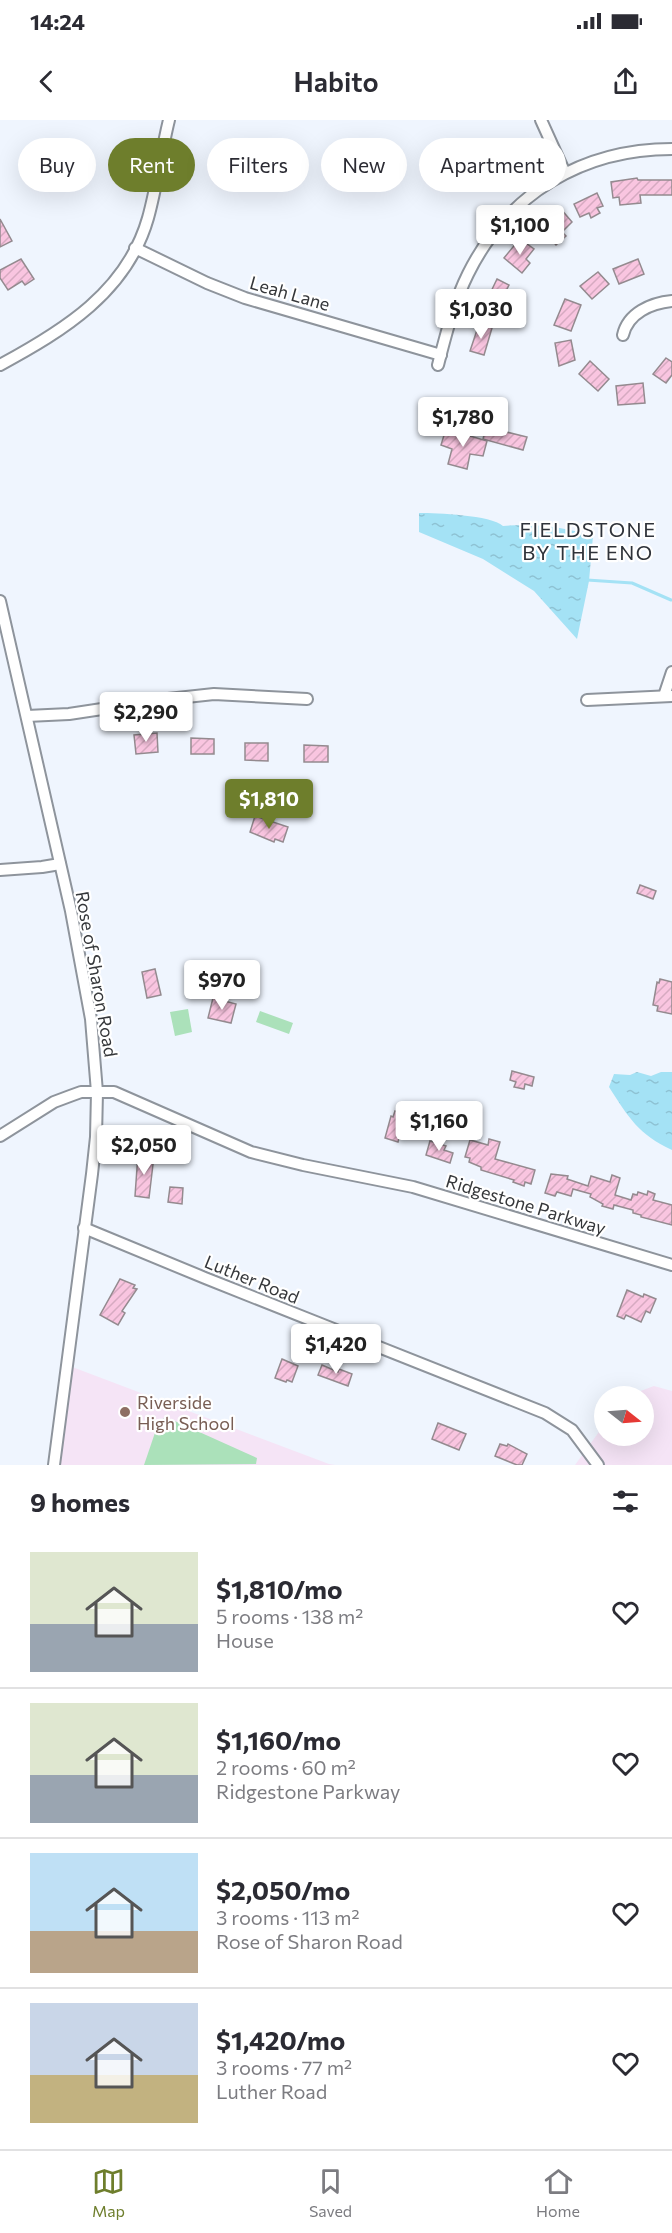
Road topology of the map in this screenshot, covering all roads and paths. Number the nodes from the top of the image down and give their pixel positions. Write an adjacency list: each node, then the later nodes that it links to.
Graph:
1 (169, 120): 7 (street)
2 (541, 120): 3 (street)
3 (549, 138)
4 (672, 149): 5 (street)
5 (566, 173)
6 (534, 192): 7 (street, Leah Lane)
7 (135, 248): 10 (street)
8 (672, 301): 9 (street)
9 (623, 335)
10 (0, 366)
11 (0, 601): 16 (street, Rose of Sharon Road)
12 (672, 672): 13 (street)
13 (668, 696): 15 (street)
14 (307, 699): 16 (street)
15 (587, 700)
16 (27, 716): 17 (street, Rose of Sharon Road)
17 (60, 864): 18 (street); 19 (street, Rose of Sharon Road)
18 (0, 870)
19 (97, 1092): 20 (street, Ridgestone Parkway); 21 (street, Rose of Sharon Road); 22 (street, Ridgestone Parkway)
20 (0, 1136)
21 (84, 1228): 23 (street, Rose of Sharon Road); 24 (street, Luther Road)
22 (672, 1265)
23 (54, 1465)
24 (598, 1465)

